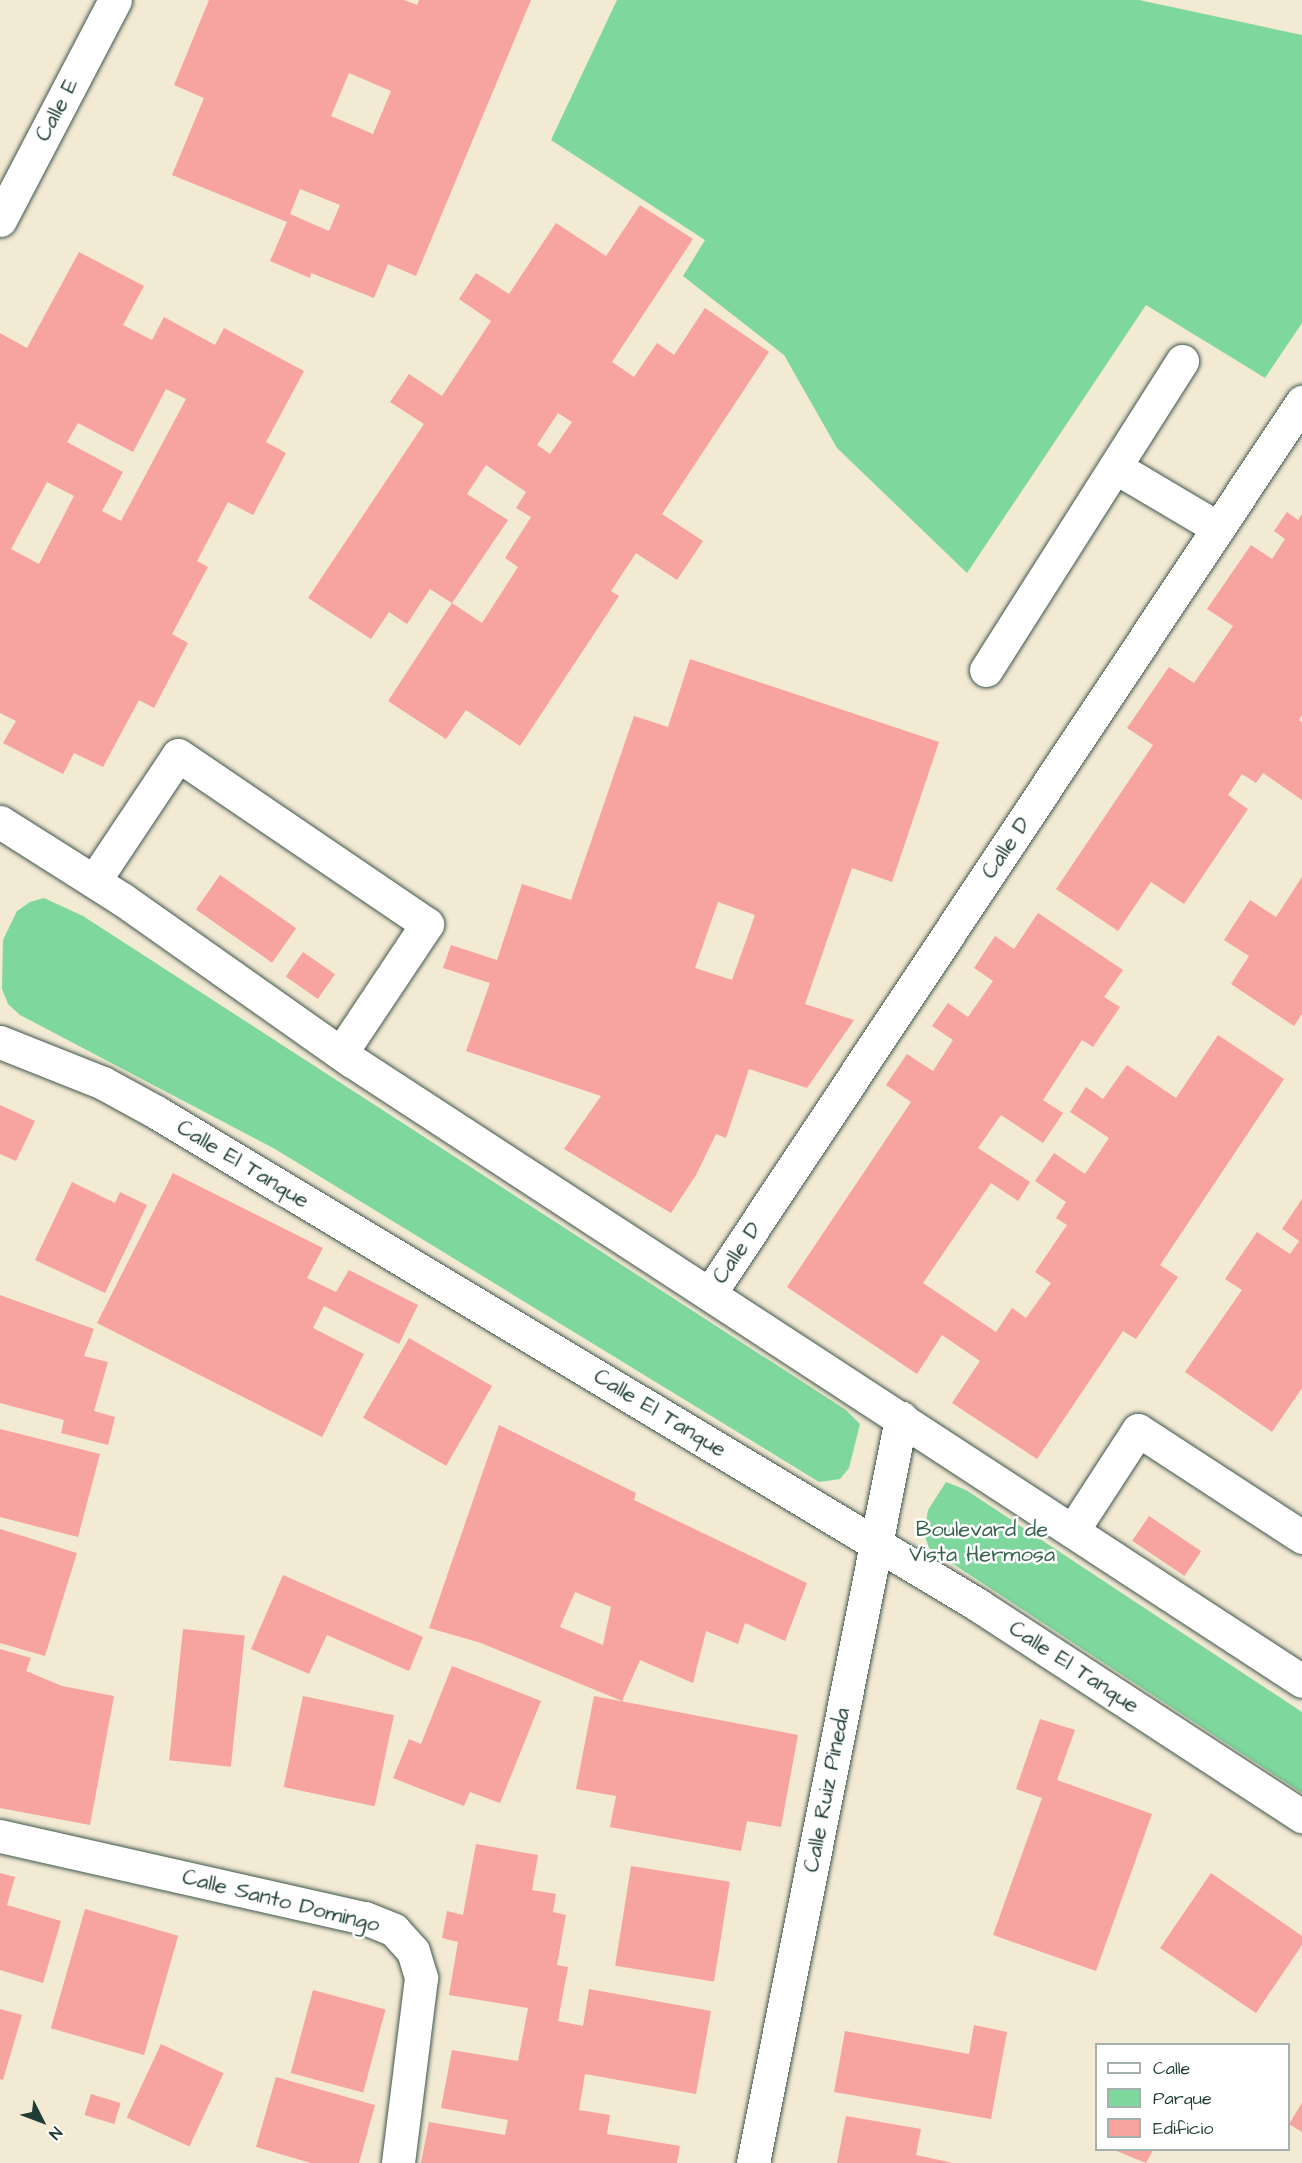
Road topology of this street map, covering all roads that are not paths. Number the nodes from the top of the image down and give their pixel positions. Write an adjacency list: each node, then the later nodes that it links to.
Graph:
1 (115, 0): 2 (street, Calle E)
2 (0, 220)
3 (1182, 361): 5 (street)
4 (1302, 402): 6 (street, Calle D)
5 (1115, 467): 6 (street); 7 (street)
6 (1218, 528): 12 (street, Calle D)
7 (986, 670)
8 (2, 830): 9 (street)
9 (94, 881): 11 (street); 11 (street)
10 (0, 1042): 16 (street, Calle El Tanque)
11 (340, 1053): 12 (street)
12 (710, 1293): 13 (street)
13 (901, 1418): 14 (street); 16 (street, Calle Ruiz Pineda)
14 (1073, 1530): 15 (street); 17 (street)
15 (1302, 1537)
16 (876, 1543): 18 (street, Calle El Tanque); 21 (street, Calle Ruiz Pineda)
17 (1302, 1681)
18 (1302, 1816)
19 (0, 1836): 20 (street, Calle Santo Domingo)
20 (398, 2163)
21 (753, 2163)

